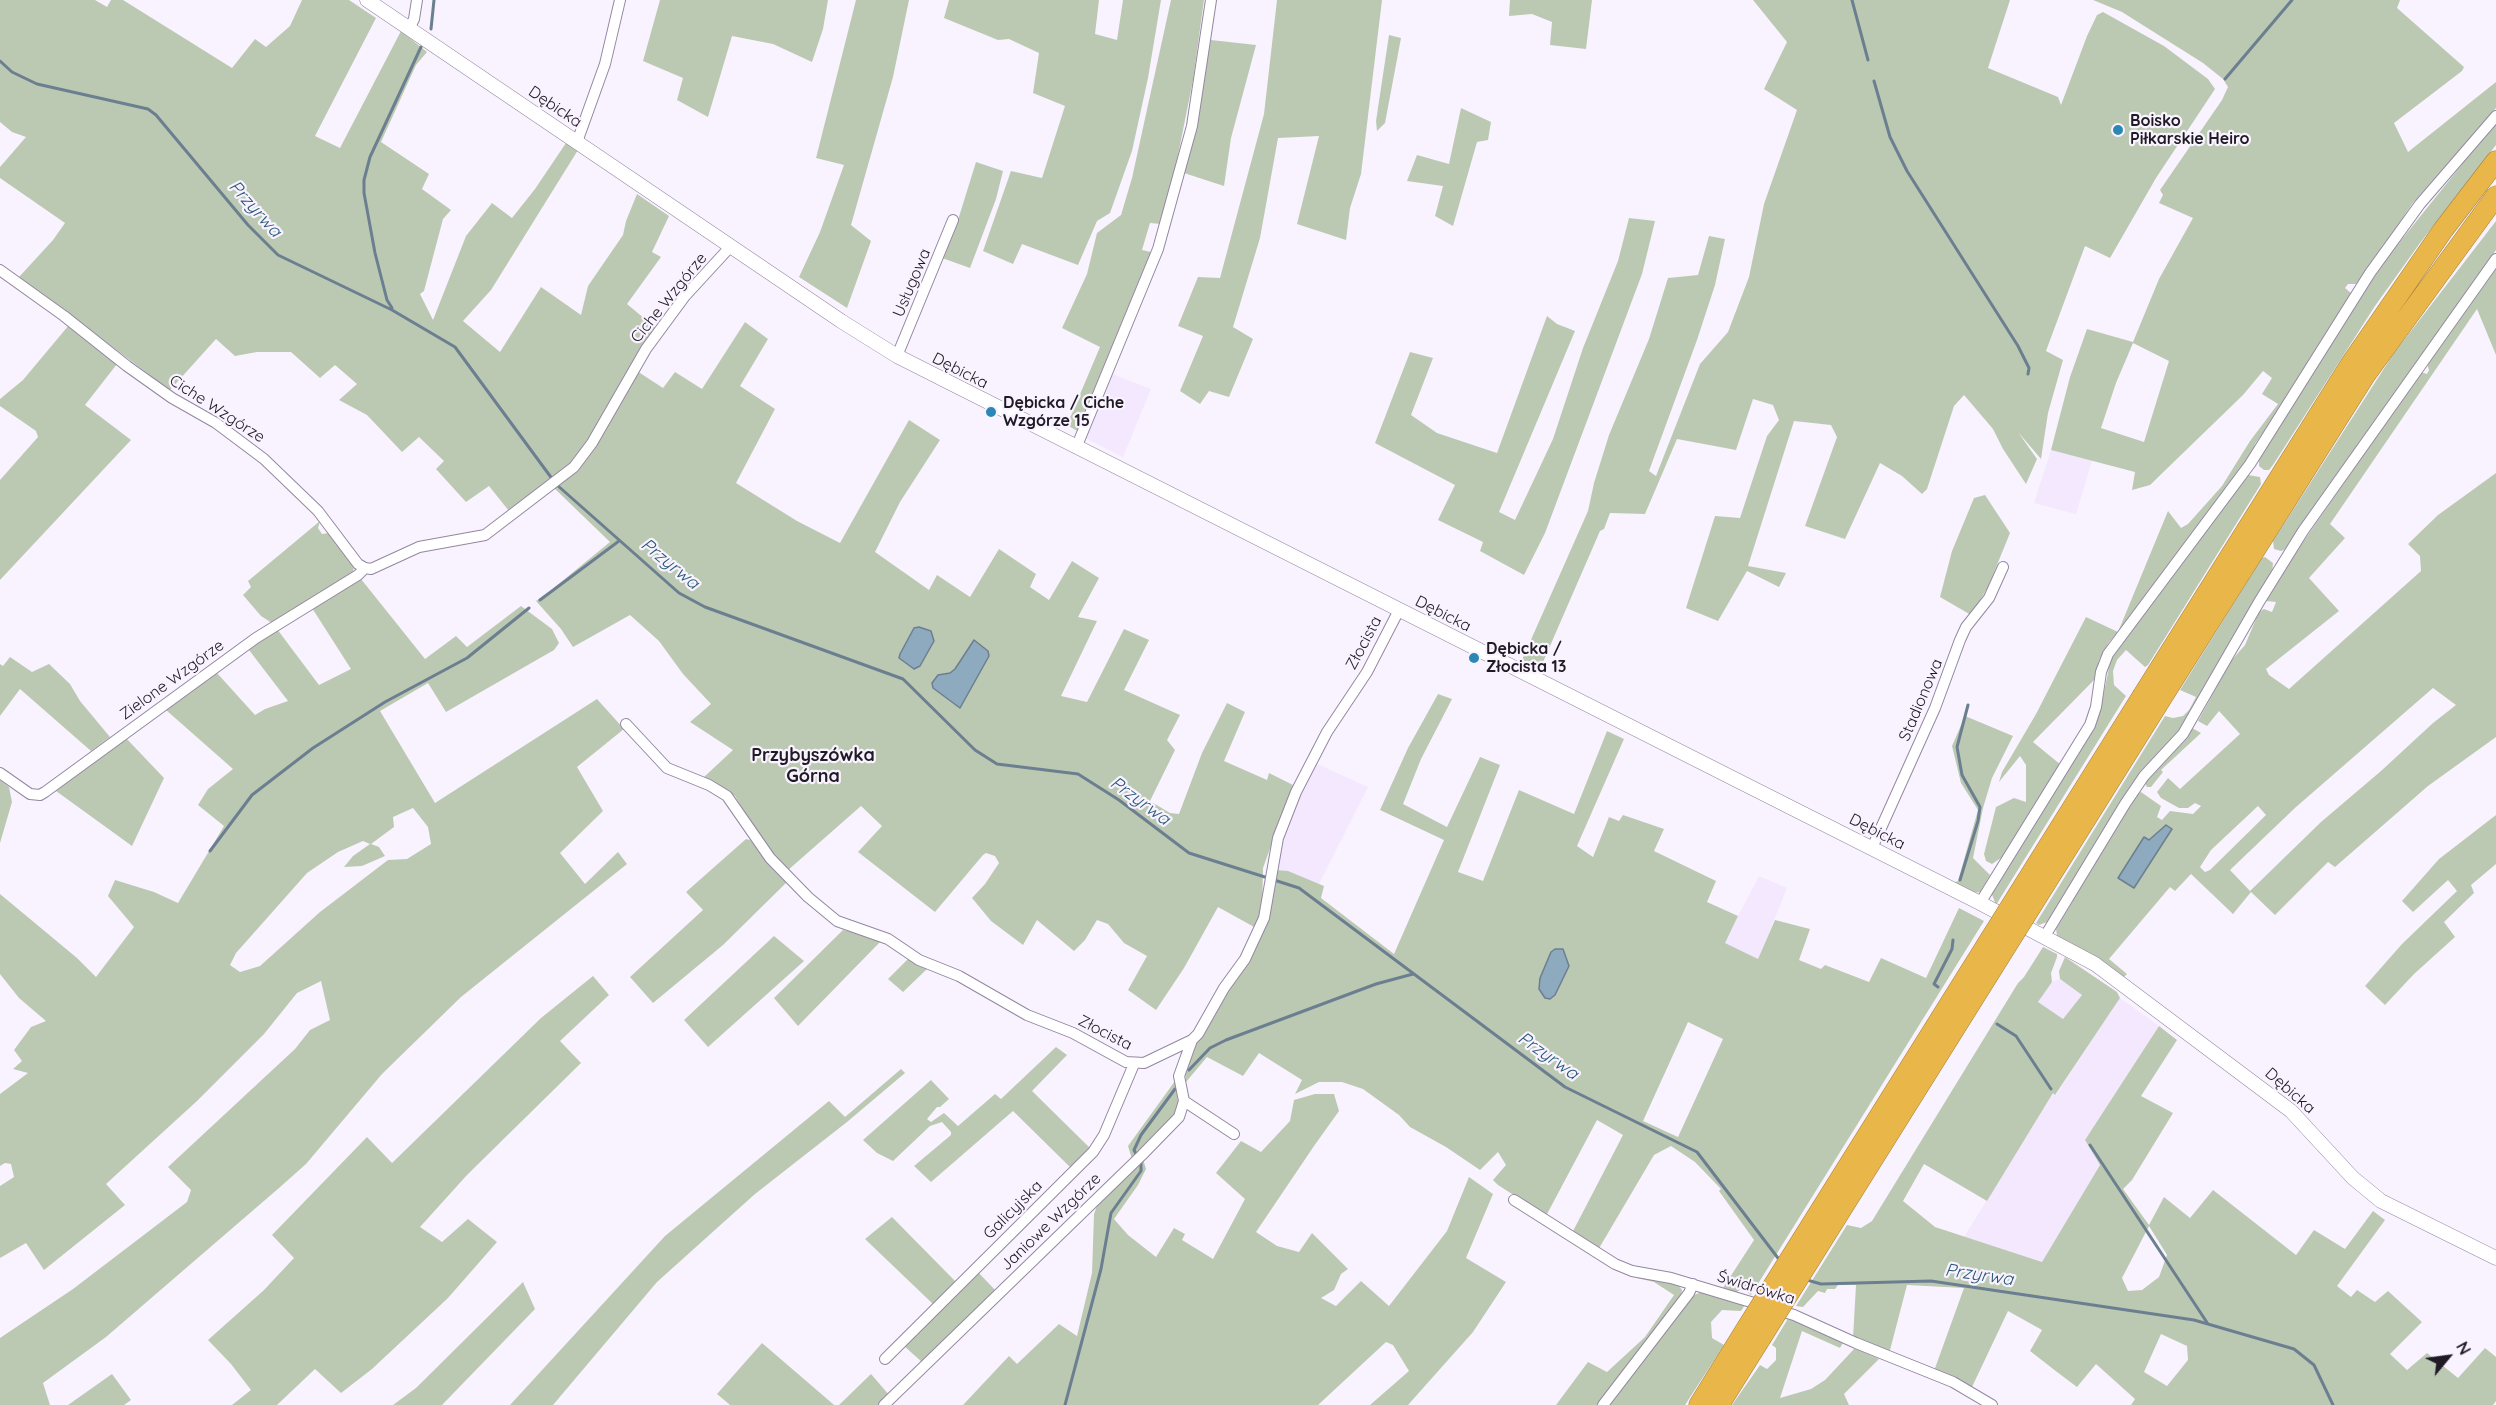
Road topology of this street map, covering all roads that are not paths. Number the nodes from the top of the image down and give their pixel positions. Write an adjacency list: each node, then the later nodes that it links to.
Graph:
1 (367, 0): 5 (street, Dębicka)
2 (416, 0): 5 (street)
3 (620, 0): 7 (street)
4 (1211, 0): 15 (street)
5 (410, 27): 7 (street, Dębicka)
6 (2496, 116): 23 (street)
7 (577, 142): 11 (street, Dębicka)
8 (2496, 161): 19 (highway)
9 (2496, 196): 19 (highway)
10 (952, 220): 14 (street, Usługowa)
11 (730, 246): 14 (street, Dębicka); 17 (street, Ciche Wzgórze)
12 (2496, 259): 24 (street)
13 (0, 270): 17 (street, Ciche Wzgórze)
14 (897, 356): 15 (street, Dębicka)
15 (1076, 448): 18 (street, Dębicka)
16 (2003, 567): 22 (street, Stadionowa)
17 (364, 568): 21 (street, Zielone Wzgórze)
18 (1399, 610): 22 (street, Dębicka); 25 (street, Złocista)
19 (2150, 699): 32 (highway, bridge)
20 (626, 724): 26 (street, Złocista)
21 (0, 773)
22 (1872, 848): 23 (street, Dębicka)
23 (1980, 903): 24 (street, Dębicka)
24 (2045, 936): 30 (street, Dębicka)
25 (1192, 1040): 26 (street, Złocista); 27 (street)
26 (1134, 1064): 33 (street, Galicyjska)
27 (1184, 1101): 28 (street); 34 (street, Janiowe Wzgórze)
28 (1234, 1134)
29 (1514, 1200): 31 (street, Świdrówka)
30 (2496, 1258)
31 (1693, 1284): 35 (street); 38 (street, Świdrówka)
32 (1754, 1333): 36 (highway); 37 (highway)
33 (885, 1359)
34 (884, 1405)
35 (1603, 1405)
36 (1699, 1405)
37 (1719, 1405)
38 (1992, 1405)

